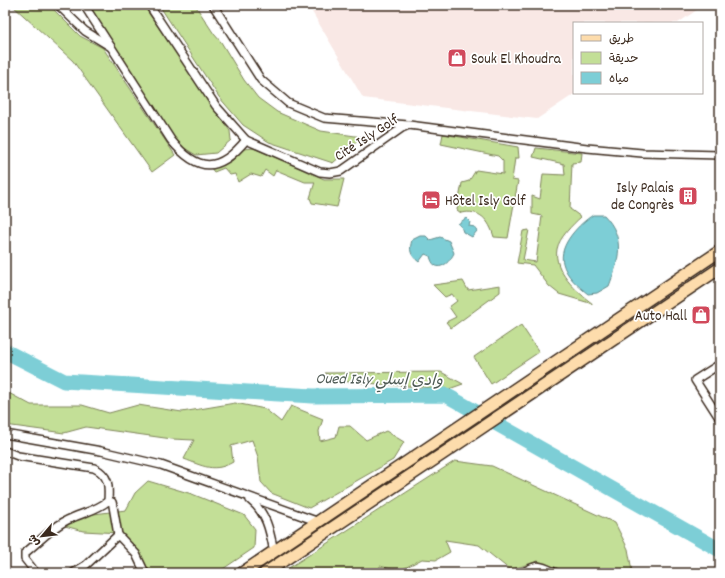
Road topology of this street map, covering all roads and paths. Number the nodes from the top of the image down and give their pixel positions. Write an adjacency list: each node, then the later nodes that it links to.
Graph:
1 (58, 5): 5 (street)
2 (84, 5): 5 (street)
3 (149, 5): 7 (street, Cité Isly Golf)
4 (213, 5): 6 (street)
5 (112, 48): 7 (street)
6 (409, 125): 7 (street, Cité Isly Golf); 8 (street, Cité Isly Golf)
7 (246, 140)
8 (720, 155)
9 (720, 251): 17 (main road)
10 (720, 268): 25 (main road)
11 (720, 364): 12 (street)
12 (720, 419)
13 (5, 434): 15 (street)
14 (5, 451): 16 (street)
15 (245, 496): 17 (street); 19 (street)
16 (108, 501): 18 (street); 21 (street)
17 (319, 522): 19 (main road)
18 (118, 535): 20 (street); 23 (street)
19 (274, 552): 24 (main road)
20 (84, 570): 22 (street)
21 (36, 573)
22 (73, 573)
23 (145, 573)
24 (242, 573)
25 (265, 573)
26 (522, 573): 27 (street)
27 (556, 573)

